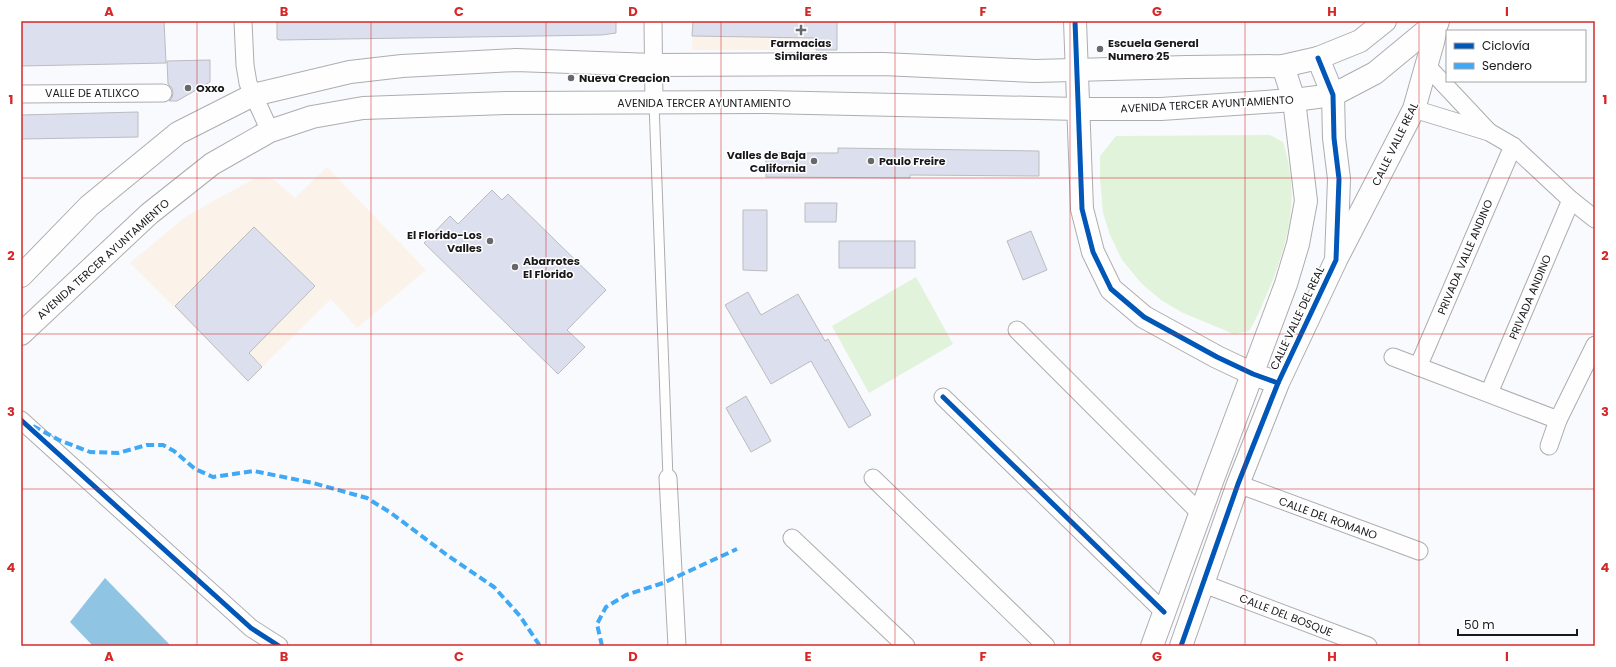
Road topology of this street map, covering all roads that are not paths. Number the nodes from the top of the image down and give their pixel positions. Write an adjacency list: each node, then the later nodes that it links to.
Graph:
1 (243, 21): 13 (street)
2 (653, 21): 7 (street)
3 (1075, 21): 10 (main road)
4 (1385, 21): 6 (main road)
5 (1437, 22): 9 (main road, CALLE VALLE REAL); 14 (main road, AVENIDA TERCER AYUNTAMIENTO)
6 (1318, 58): 8 (main road); 14 (main road, CALLE VALLE DEL REAL)
7 (653, 65): 10 (main road); 13 (main road); 16 (street)
8 (1284, 66): 10 (main road); 15 (main road, CALLE VALLE DEL REAL)
9 (1427, 66): 18 (main road, CALLE VALLE REAL); 20 (street)
10 (1077, 71): 17 (main road)
11 (162, 93): 12 (street, VALLE DE ATLIXCO)
12 (21, 94)
13 (253, 95): 19 (street); 25 (main road)
14 (1333, 95): 15 (main road, AVENIDA TERCER AYUNTAMIENTO); 24 (main road, CALLE VALLE DEL REAL)
15 (1294, 100): 17 (main road, AVENIDA TERCER AYUNTAMIENTO); 31 (main road, CALLE VALLE DEL REAL)
16 (654, 103): 17 (main road, AVENIDA TERCER AYUNTAMIENTO); 19 (main road, AVENIDA TERCER AYUNTAMIENTO); 38 (lane)
17 (1078, 109): 31 (main road)
18 (1414, 109): 20 (street); 24 (main road, CALLE VALLE REAL)
19 (270, 131): 27 (main road, AVENIDA TERCER AYUNTAMIENTO)
20 (1489, 132): 21 (street)
21 (1513, 146): 22 (street); 30 (street, PRIVADA VALLE ANDINO)
22 (1571, 200): 23 (street); 33 (street, PRIVADA ANDINO)
23 (1595, 220)
24 (1336, 260): 32 (main road, CALLE VALLE DEL REAL)
25 (21, 276)
26 (1017, 330): 41 (street)
27 (21, 334)
28 (1595, 345): 36 (street)
29 (1392, 356): 30 (street)
30 (1418, 367): 33 (street)
31 (1253, 374): 32 (main road); 41 (main road, CALLE VALLE DEL REAL)
32 (1278, 382): 40 (main road, CALLE VALLE DEL REAL)
33 (1488, 393): 36 (street)
34 (943, 397): 45 (street)
35 (21, 420): 46 (street)
36 (1558, 420): 37 (street)
37 (1549, 446)
38 (668, 478): 47 (street)
39 (873, 478): 49 (street)
40 (1238, 484): 43 (street, CALLE DEL ROMANO); 44 (main road, CALLE VALLE DEL REAL)
41 (1200, 514): 45 (main road, CALLE VALLE DEL REAL)
42 (792, 538): 48 (street)
43 (1419, 551)
44 (1204, 584): 51 (main road, CALLE VALLE DEL REAL); 52 (street, CALLE DEL BOSQUE)
45 (1164, 612): 50 (main road, CALLE VALLE DEL REAL)
46 (279, 646)
47 (677, 646)
48 (906, 646)
49 (1046, 646)
50 (1152, 646)
51 (1181, 646)
52 (1368, 646)

